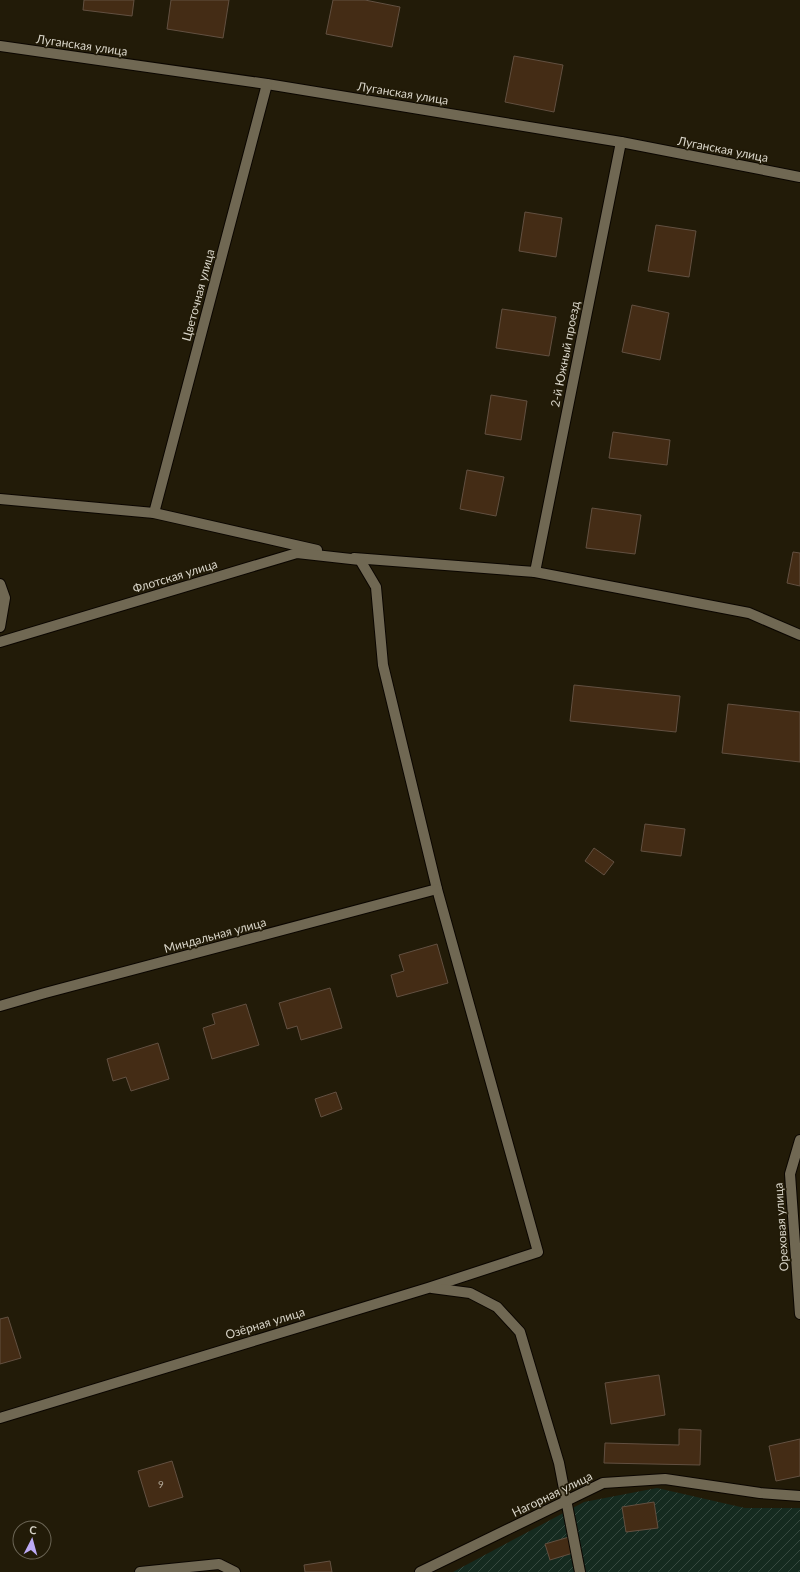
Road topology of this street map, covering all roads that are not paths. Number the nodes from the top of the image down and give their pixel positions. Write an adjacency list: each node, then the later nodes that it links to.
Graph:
1 (0, 46): 2 (street, Луганская улица)
2 (267, 84): 3 (street, Луганская улица); 6 (street, Цветочная улица)
3 (621, 142): 4 (street, Луганская улица); 8 (street, 2-й Южный проезд)
4 (800, 177)
5 (0, 499): 6 (street)
6 (154, 513): 7 (street)
7 (360, 560): 8 (street); 12 (street, Флотская улица); 13 (street)
8 (535, 572): 11 (street)
9 (0, 584): 10 (street)
10 (0, 627)
11 (800, 635)
12 (0, 642)
13 (437, 890): 14 (street, Миндальная улица); 16 (street, Озёрная улица)
14 (0, 1006)
15 (800, 1140): 17 (street, Ореховая улица)
16 (428, 1288): 18 (street, Озёрная улица); 20 (street)
17 (800, 1312)
18 (0, 1418)
19 (800, 1496): 20 (street, Нагорная улица)
20 (567, 1500): 23 (street, Нагорная улица); 24 (street)
21 (140, 1572): 22 (street)
22 (235, 1572)
23 (420, 1572)
24 (580, 1572)

